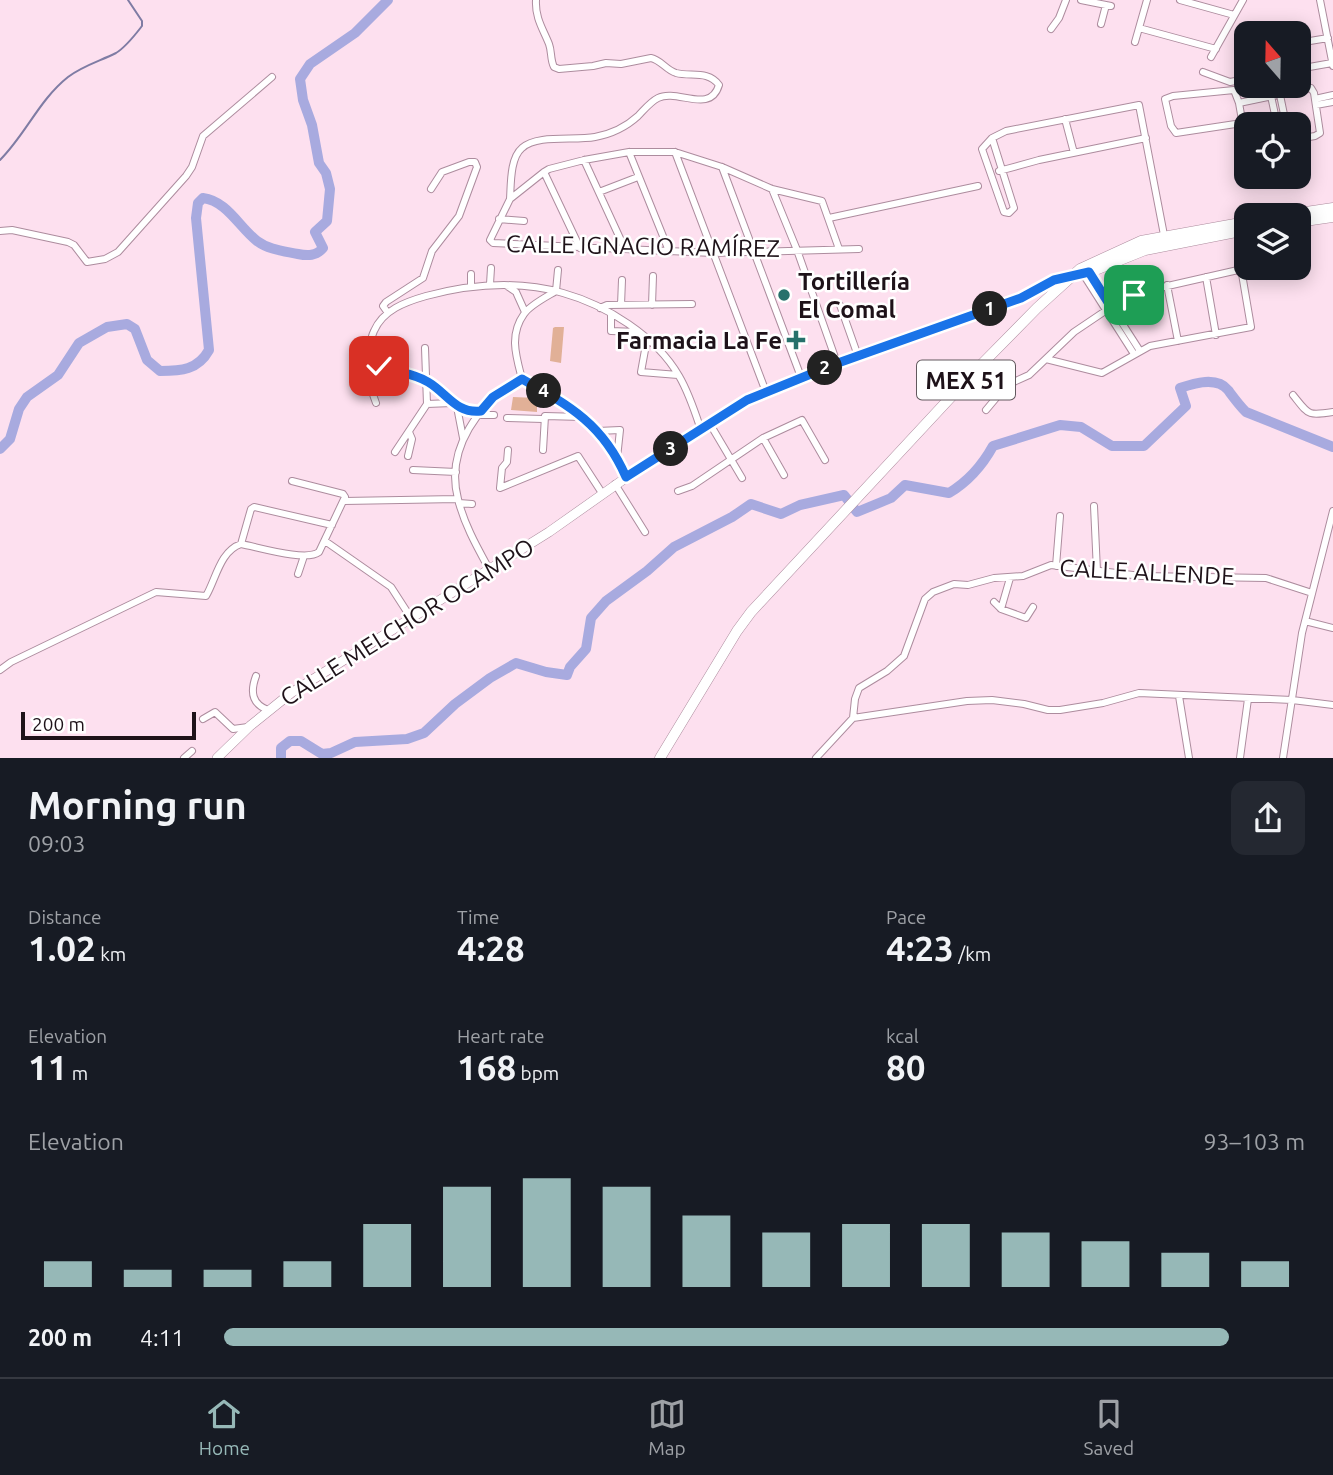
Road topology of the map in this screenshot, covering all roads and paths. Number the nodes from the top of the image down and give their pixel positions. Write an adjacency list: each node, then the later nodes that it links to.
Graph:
1 (536, 0): 48 (street)
2 (1066, 0): 12 (street)
3 (1081, 0): 10 (street)
4 (1147, 0): 11 (street)
5 (1180, 0): 9 (street)
6 (1237, 0): 9 (street)
7 (1243, 0): 9 (street)
8 (1320, 0): 13 (street)
9 (1235, 14): 16 (street)
10 (1101, 24)
11 (1139, 28): 15 (street); 16 (street)
12 (1051, 29)
13 (1328, 38): 14 (street); 18 (street)
14 (1311, 41)
15 (1135, 42)
16 (1216, 49): 17 (street)
17 (1211, 57)
18 (1333, 64): 19 (street)
19 (1311, 67)
20 (1203, 72): 22 (street)
21 (272, 77): 57 (street)
22 (1234, 81)
23 (1311, 88): 26 (street)
24 (1333, 95): 26 (street)
25 (1262, 98): 28 (street)
26 (1315, 102): 27 (street); 32 (street)
27 (1333, 102)
28 (1239, 103): 29 (street); 31 (street)
29 (1240, 112)
30 (1065, 119): 33 (street); 34 (street); 37 (street)
31 (1234, 124)
32 (1311, 136)
33 (992, 138): 40 (street); 42 (street)
34 (1146, 138): 37 (street); 59 (street)
35 (629, 152): 36 (street); 38 (street); 43 (street)
36 (675, 152): 39 (street); 67 (street)
37 (1074, 153): 40 (street)
38 (584, 160): 41 (street); 47 (street)
39 (722, 167): 46 (street); 66 (street)
40 (1001, 170): 42 (street); 42 (street)
41 (544, 172): 48 (street); 61 (street)
42 (990, 174)
43 (638, 177): 47 (street); 65 (street)
44 (978, 186): 52 (street)
45 (431, 189): 87 (street)
46 (772, 189): 52 (street); 64 (street)
47 (599, 192): 60 (street)
48 (510, 199): 53 (street)
49 (1333, 208): 50 (main road)
50 (1311, 211)
51 (1333, 217): 54 (main road)
52 (829, 218): 62 (street)
53 (499, 219): 55 (street); 61 (street, CALLE IGNACIO RAMÍREZ)
54 (1311, 220)
55 (524, 221)
56 (1234, 224): 59 (main road, MEX 51)
57 (0, 231)
58 (1234, 232): 70 (main road, MEX 51)
59 (1164, 235): 70 (main road, MEX 51)
60 (624, 247): 61 (street, CALLE IGNACIO RAMÍREZ); 65 (street, CALLE IGNACIO RAMÍREZ)
61 (580, 248)
62 (839, 249): 63 (street, CALLE IGNACIO RAMÍREZ); 64 (street, CALLE IGNACIO RAMÍREZ)
63 (859, 249)
64 (797, 250): 66 (street, CALLE IGNACIO RAMÍREZ); 97 (street)
65 (669, 251): 67 (street, CALLE IGNACIO RAMÍREZ)
66 (755, 252): 67 (street, CALLE IGNACIO RAMÍREZ); 100 (street)
67 (713, 253): 103 (street)
68 (491, 268): 75 (street)
69 (558, 270): 79 (street)
70 (1081, 272): 85 (street); 95 (street, CALLE MELCHOR OCAMPO); 173 (main road, MEX 51)
71 (471, 274): 76 (street)
72 (653, 276): 82 (street)
73 (1206, 277): 78 (street); 90 (street); 90 (street)
74 (622, 280): 81 (street)
75 (489, 284): 76 (street); 77 (street)
76 (471, 285): 87 (street)
77 (505, 285): 79 (street); 86 (street)
78 (1167, 285): 85 (street); 92 (street)
79 (556, 291): 84 (street); 86 (street)
80 (692, 304): 82 (street)
81 (621, 305): 82 (street); 84 (street)
82 (652, 305)
83 (840, 305): 95 (street)
84 (600, 308): 88 (street)
85 (1108, 309): 94 (street); 96 (street)
86 (525, 312): 101 (street)
87 (388, 313): 98 (street)
88 (611, 314): 89 (street); 89 (street)
89 (639, 332): 91 (street)
90 (1216, 335): 92 (street)
91 (647, 339): 99 (street); 99 (street)
92 (1178, 341): 94 (street)
93 (425, 348): 102 (street)
94 (1137, 352): 96 (street)
95 (858, 356): 97 (street, CALLE MELCHOR OCAMPO)
96 (1046, 359): 108 (street)
97 (838, 363): 100 (street, CALLE MELCHOR OCAMPO)
98 (390, 370): 102 (street); 105 (street)
99 (678, 375): 117 (street)
100 (801, 377): 103 (street, CALLE MELCHOR OCAMPO)
101 (522, 379): 110 (street); 113 (street)
102 (426, 381): 106 (street); 107 (street)
103 (766, 392): 115 (street, CALLE MELCHOR OCAMPO)
104 (1293, 395): 109 (street)
105 (376, 403)
106 (427, 404): 107 (street); 118 (street)
107 (455, 405): 110 (street); 119 (street)
108 (986, 411)
109 (1333, 412)
110 (479, 413): 111 (street); 119 (street)
111 (494, 415)
112 (507, 418): 114 (street)
113 (584, 418): 114 (street); 116 (street)
114 (543, 419): 121 (street)
115 (710, 424): 117 (street, CALLE MELCHOR OCAMPO); 126 (street)
116 (598, 430): 125 (street); 125 (street)
117 (701, 430): 131 (street, CALLE MELCHOR OCAMPO)
118 (409, 432): 122 (street); 124 (street)
119 (463, 438): 129 (street)
120 (763, 438): 126 (street); 127 (street); 130 (street)
121 (542, 450)
122 (395, 452)
123 (508, 453): 136 (street)
124 (408, 456)
125 (617, 458): 131 (street)
126 (731, 460): 132 (street); 135 (street)
127 (825, 460)
128 (413, 470): 129 (street)
129 (456, 472): 138 (street)
130 (784, 475)
131 (626, 477): 134 (street, CALLE MELCHOR OCAMPO)
132 (742, 478)
133 (292, 481): 137 (street)
134 (615, 484): 136 (street, CALLE MELCHOR OCAMPO); 144 (street)
135 (678, 491)
136 (602, 493): 149 (street, CALLE MELCHOR OCAMPO)
137 (344, 501): 138 (street); 143 (street)
138 (458, 501): 139 (street); 149 (street)
139 (472, 504)
140 (1094, 506): 150 (street)
141 (1333, 511): 153 (street)
142 (1060, 516): 148 (street)
143 (332, 525): 145 (street); 146 (street)
144 (645, 532)
145 (325, 541): 147 (street); 157 (street)
146 (241, 544): 147 (street); 160 (street)
147 (304, 556): 151 (street)
148 (1055, 566): 150 (street, CALLE ALLENDE); 152 (street, CALLE ALLENDE)
149 (489, 569): 157 (street, CALLE MELCHOR OCAMPO)
150 (1097, 571): 153 (street, CALLE ALLENDE)
151 (298, 574)
152 (1010, 578): 156 (street); 167 (street, CALLE ALLENDE)
153 (1312, 593): 158 (street)
154 (993, 602): 156 (street)
155 (1033, 607): 156 (street)
156 (1001, 609)
157 (411, 618): 166 (street, CALLE MELCHOR OCAMPO)
158 (1305, 621): 159 (street); 164 (street)
159 (1333, 628)
160 (0, 670)
161 (256, 676): 166 (street)
162 (1180, 696): 163 (street); 167 (street); 175 (street)
163 (1248, 699): 164 (street); 176 (street)
164 (1292, 700): 165 (street); 177 (street)
165 (1333, 705)
166 (268, 710): 169 (street, CALLE MELCHOR OCAMPO)
167 (853, 718): 174 (street)
168 (203, 719): 169 (street)
169 (250, 726): 172 (street, CALLE MELCHOR OCAMPO)
170 (192, 751): 171 (street)
171 (184, 758)
172 (217, 758)
173 (660, 758)
174 (816, 758)
175 (1189, 758)
176 (1240, 758)
177 (1283, 758)

